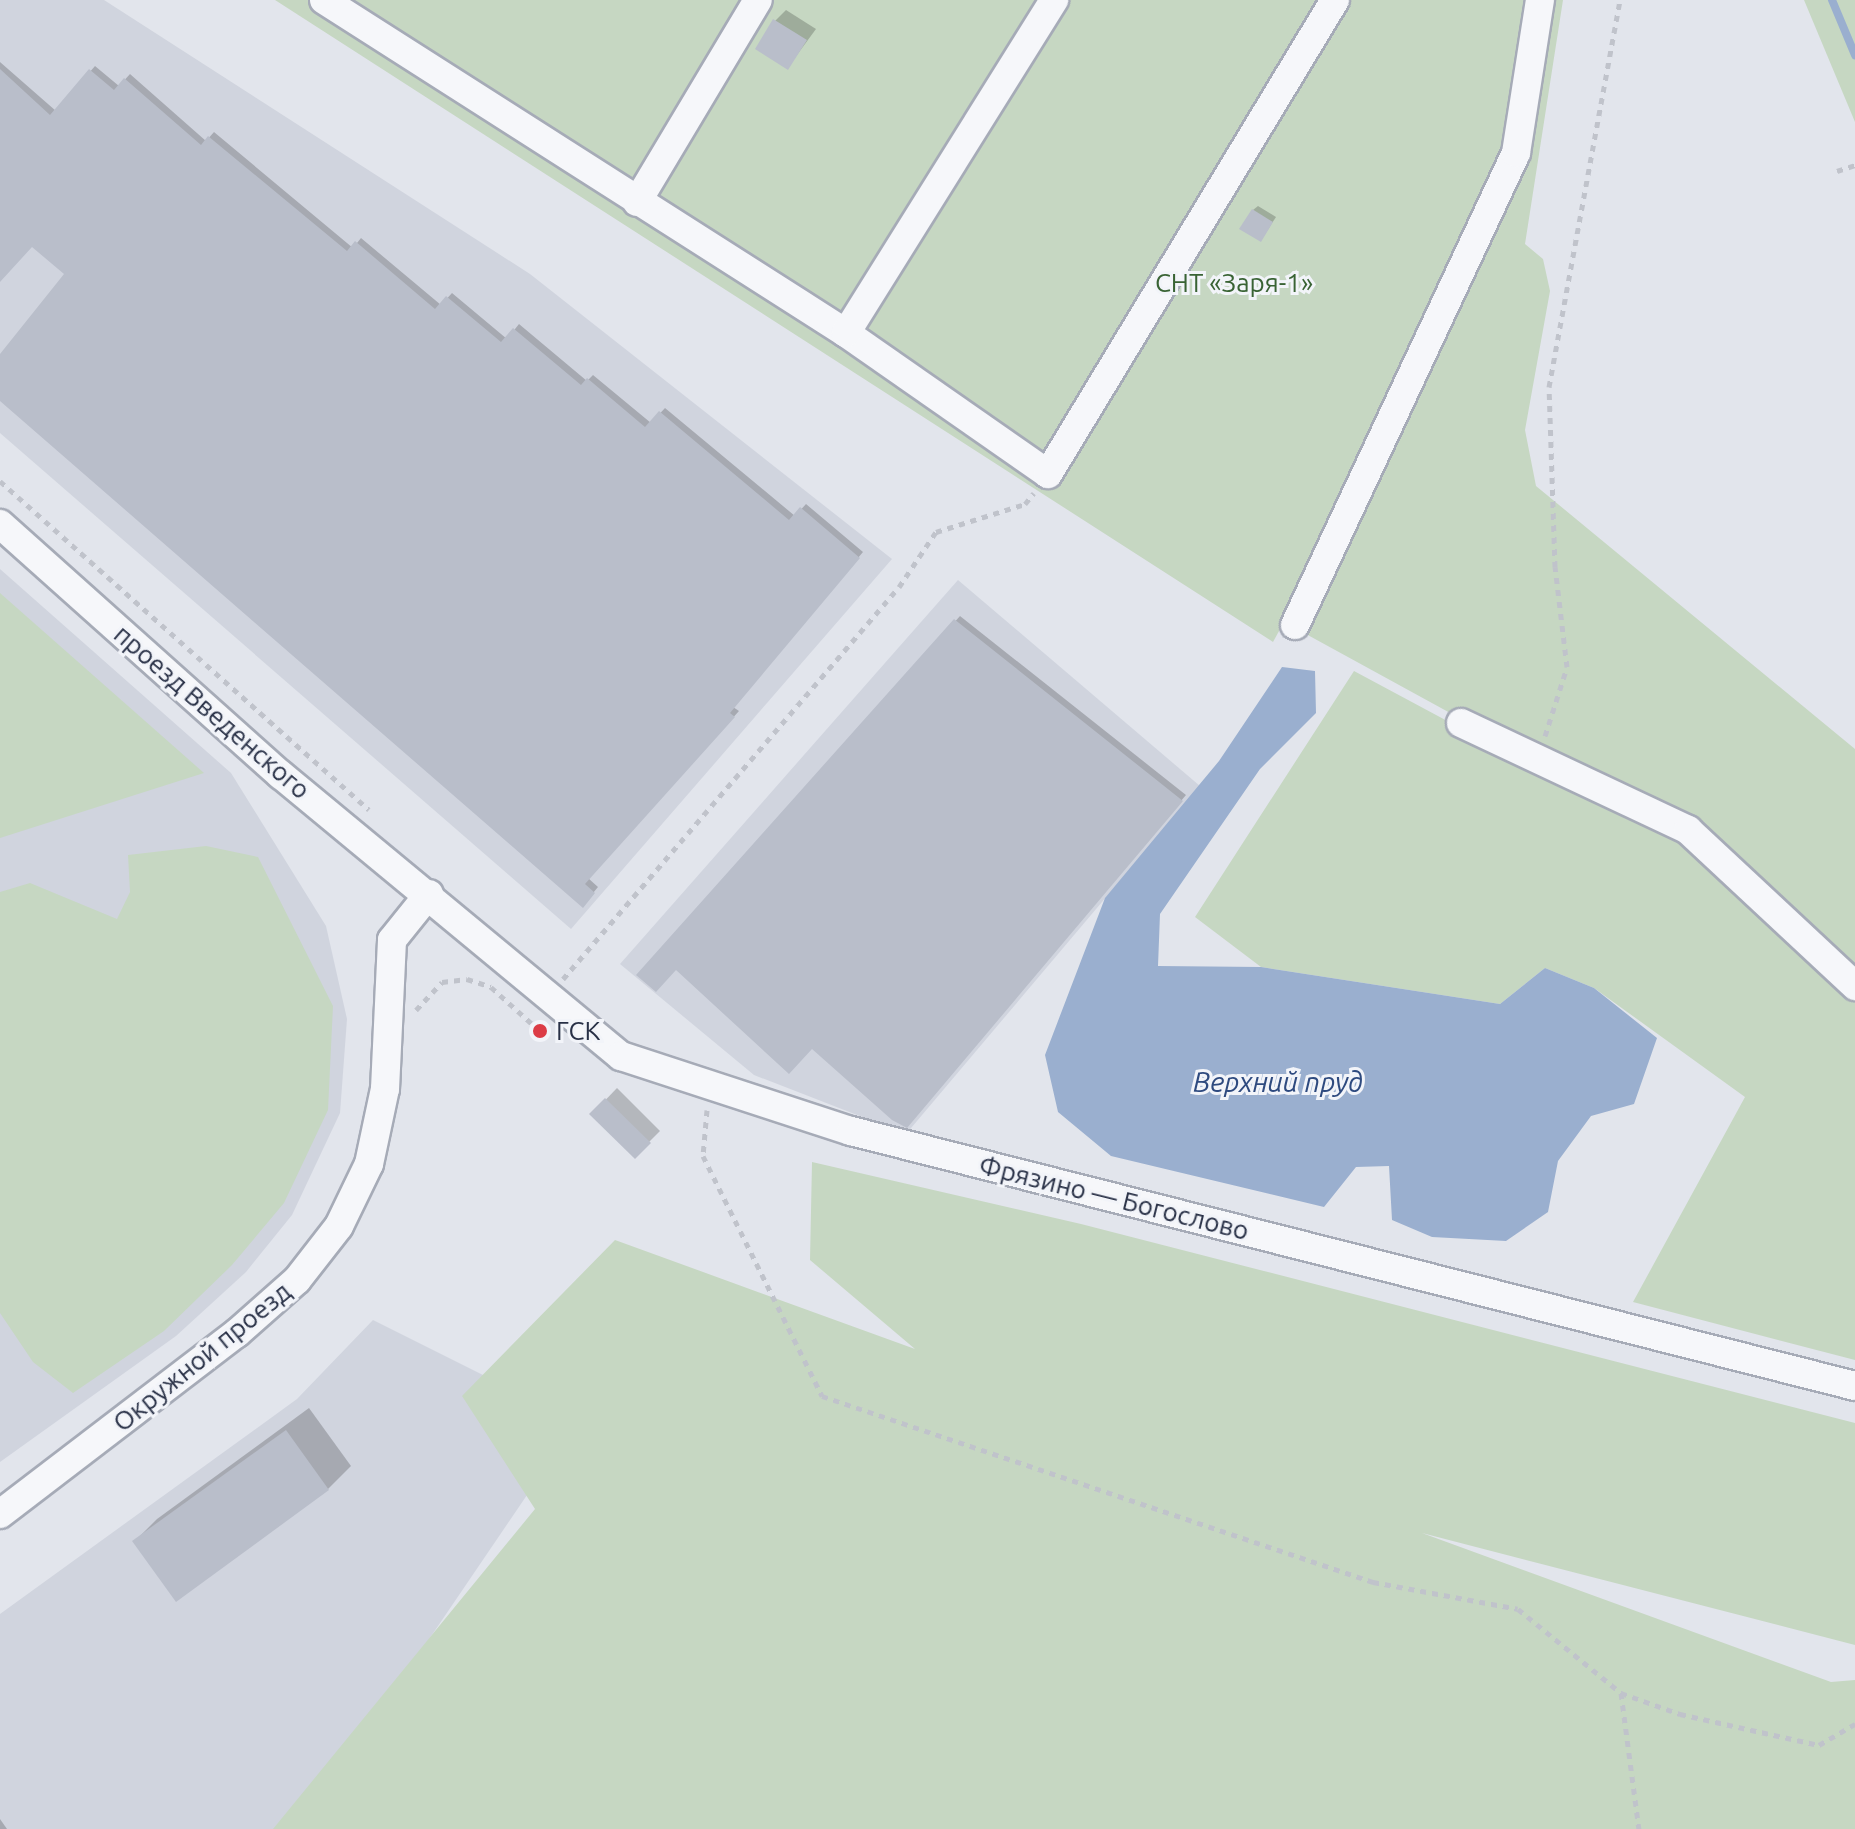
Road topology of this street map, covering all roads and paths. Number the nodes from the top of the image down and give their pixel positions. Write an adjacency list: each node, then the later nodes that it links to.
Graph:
1 (758, 0): 9 (street)
2 (1054, 0): 10 (street)
3 (1335, 0): 11 (street)
4 (1540, 0): 14 (street)
5 (1620, 0): 16 (path)
6 (338, 4): 9 (street)
7 (1855, 165): 8 (path)
8 (1837, 171)
9 (637, 202): 10 (street)
10 (846, 333): 11 (street)
11 (1048, 474): 20 (path)
12 (0, 481): 17 (path)
13 (0, 524): 18 (street, проезд Введенского)
14 (1295, 625)
15 (1461, 723): 16 (street)
16 (1537, 760): 19 (street)
17 (375, 815)
18 (429, 894): 20 (street, Фрязино — Богослово); 23 (street, Окружной проезд)
19 (1855, 986)
20 (549, 995): 21 (street, Фрязино — Богослово)
21 (709, 1089): 22 (street, Фрязино — Богослово); 24 (path)
22 (1855, 1386)
23 (0, 1514)
24 (1621, 1693): 25 (path); 26 (path)
25 (1855, 1724)
26 (1639, 1829)

